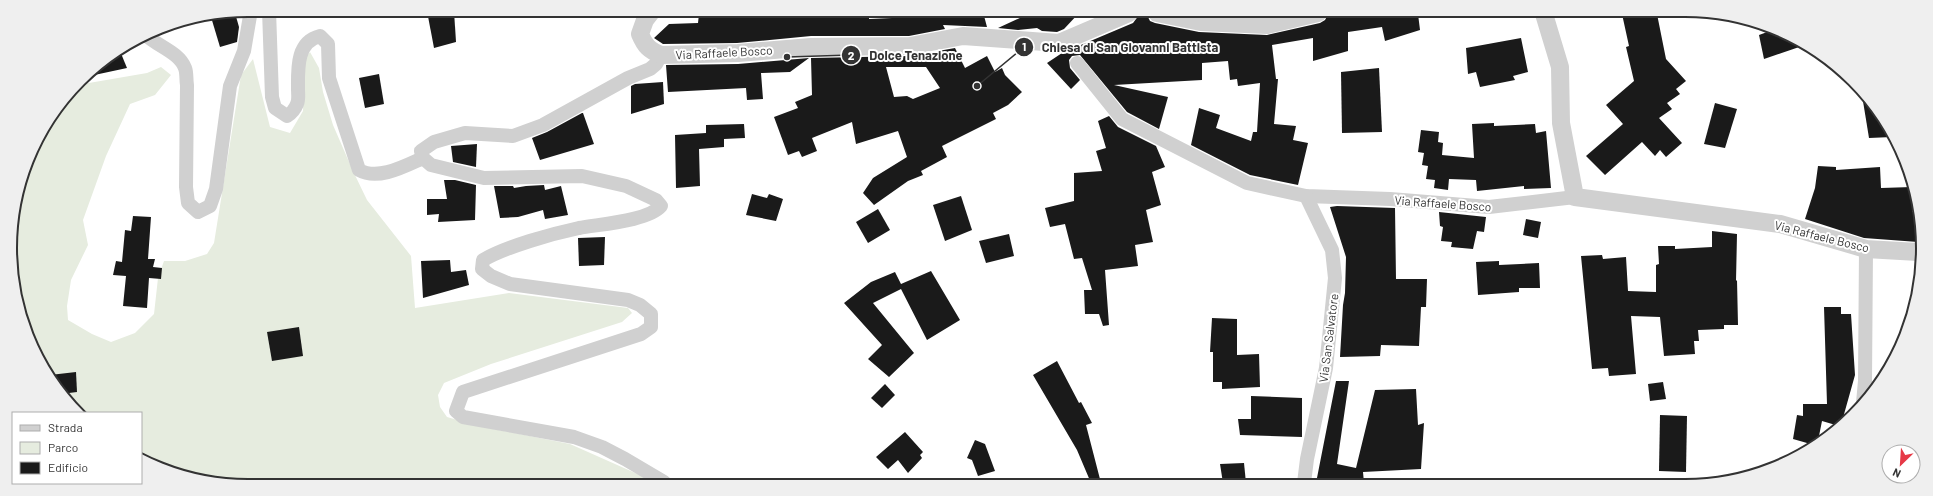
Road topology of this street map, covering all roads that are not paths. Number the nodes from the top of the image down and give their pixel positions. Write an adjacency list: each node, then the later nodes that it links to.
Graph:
1 (250, 17): 8 (street)
2 (270, 17): 11 (street)
3 (647, 17): 9 (street, Via Raffaele Bosco)
4 (1120, 17): 9 (street, Via Raffaele Bosco)
5 (1177, 17): 6 (street)
6 (1301, 17)
7 (1545, 17): 13 (street)
8 (150, 39)
9 (661, 55): 11 (street)
10 (1077, 63): 12 (street, Via Raffaele Bosco)
11 (423, 158): 17 (street)
12 (1306, 196): 13 (street, Via Raffaele Bosco); 18 (street, Via San Salvatore)
13 (1576, 198): 14 (street, Via Raffaele Bosco)
14 (1866, 248): 15 (street, Via Raffaele Bosco); 16 (street)
15 (1916, 252)
16 (1864, 394)
17 (659, 479)
18 (1305, 479)

